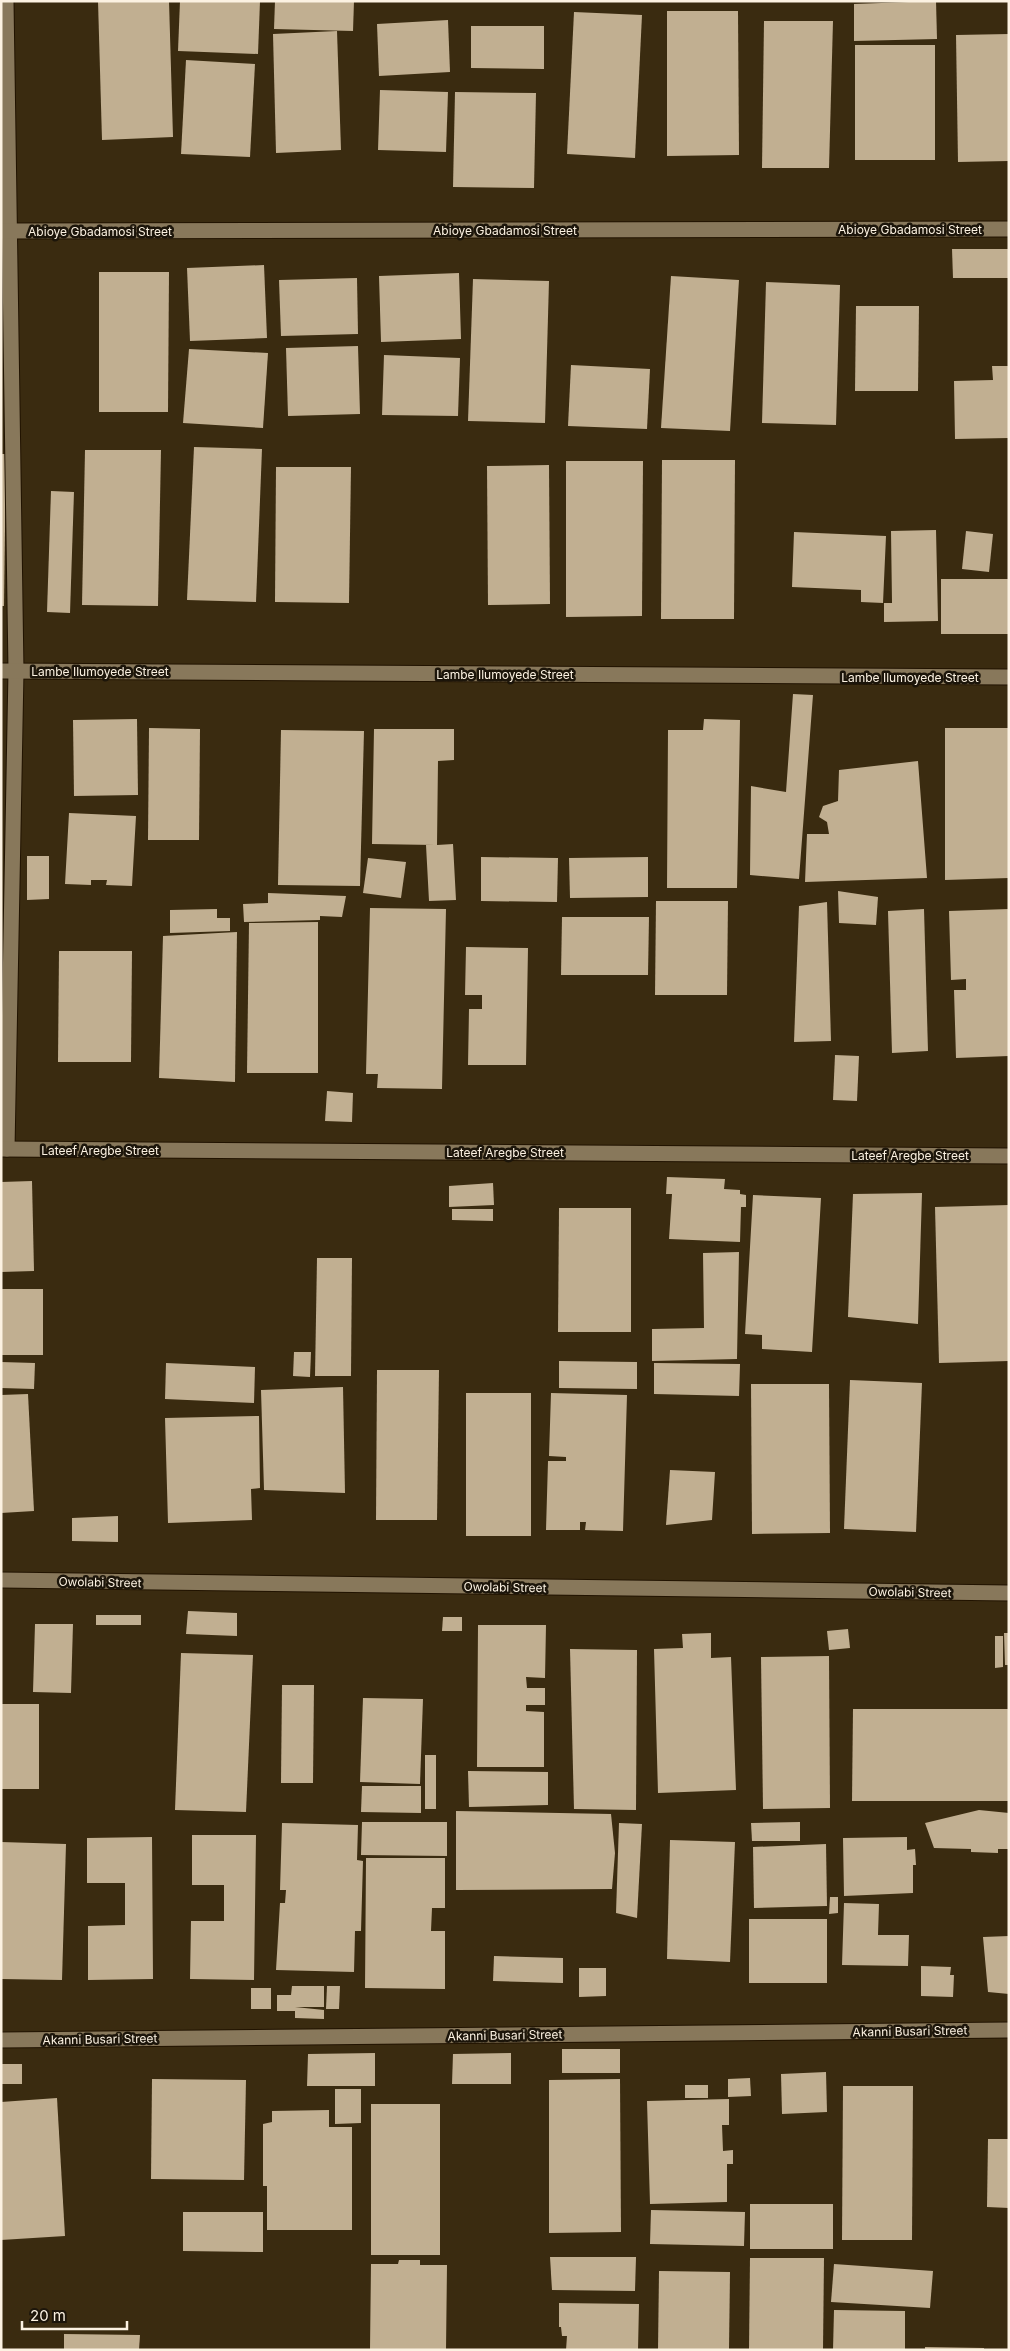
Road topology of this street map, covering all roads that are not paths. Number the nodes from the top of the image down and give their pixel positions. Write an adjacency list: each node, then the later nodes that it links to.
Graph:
1 (6, 1): 3 (street)
2 (1009, 229): 3 (street, Abioye Gbadamosi Street)
3 (5, 231): 4 (street)
4 (9, 670): 5 (street, Lambe Ilumoyede Street); 6 (street)
5 (1009, 678)
6 (4, 1149): 7 (street, Lateef Aregbe Street)
7 (1009, 1156)
8 (1, 1580): 9 (street, Owolabi Street)
9 (1009, 1593)
10 (1009, 2030): 11 (street, Akanni Busari Street)
11 (1, 2040)

